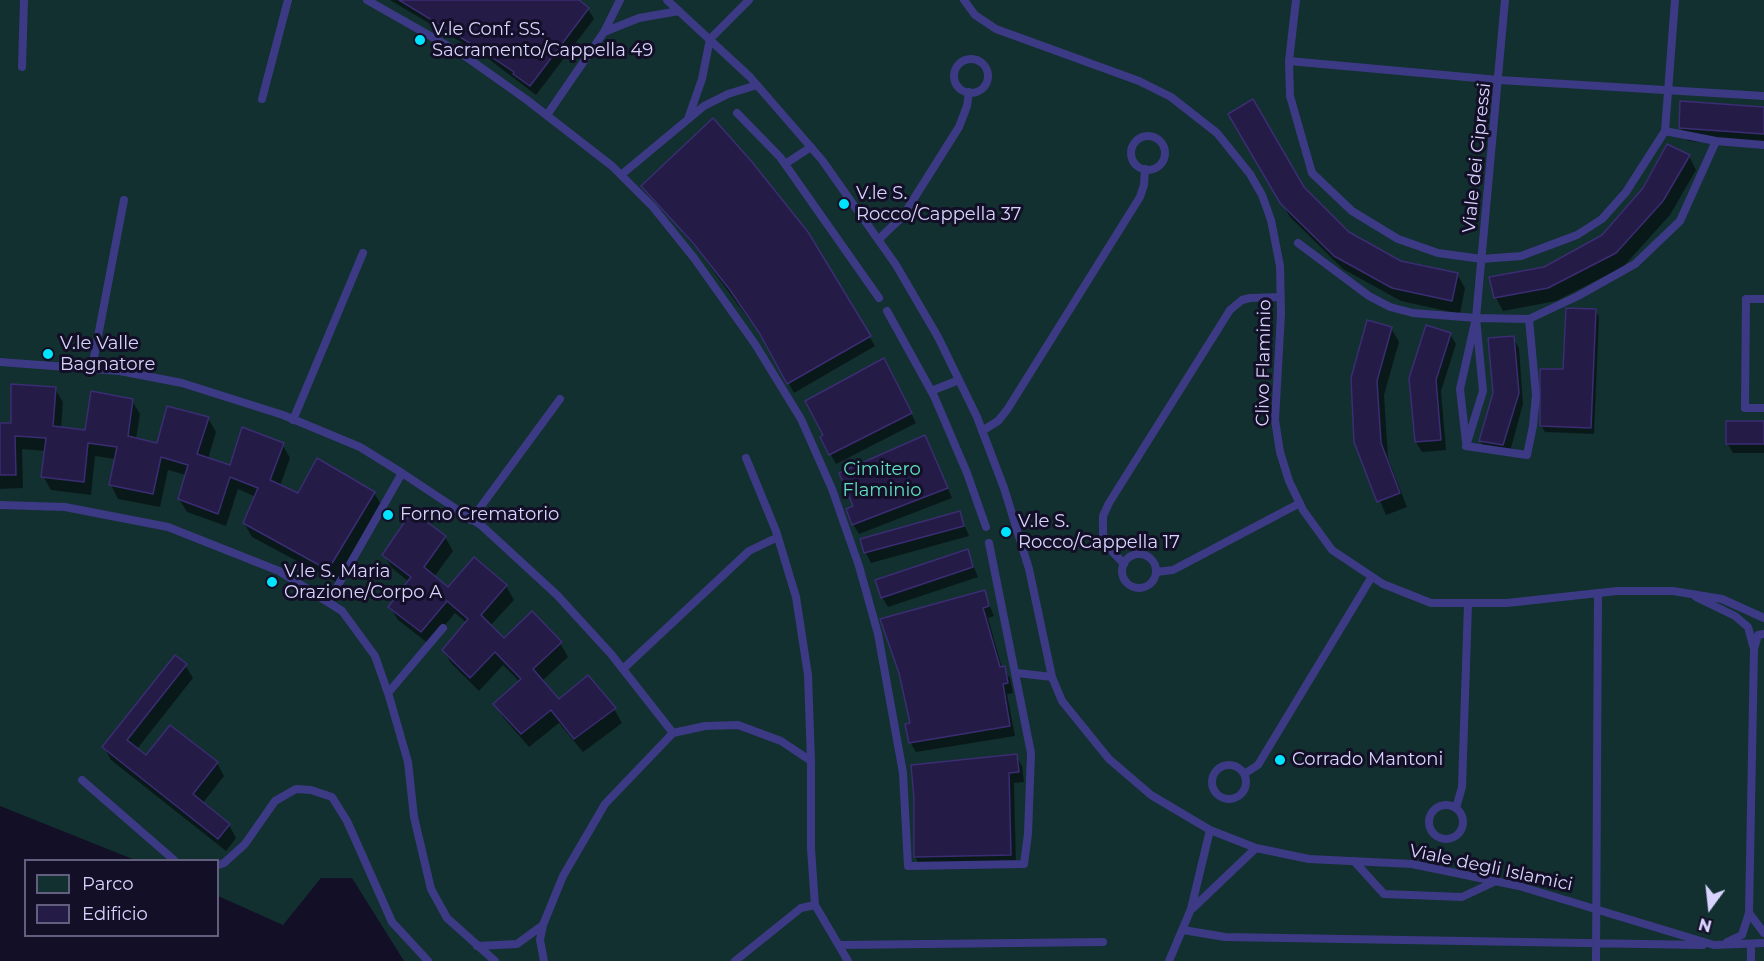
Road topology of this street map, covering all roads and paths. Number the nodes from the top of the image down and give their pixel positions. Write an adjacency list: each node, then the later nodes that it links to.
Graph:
1 (24, 0): 15 (lane)
2 (288, 0): 21 (lane)
3 (367, 0): 23 (lane)
4 (620, 0): 12 (lane)
5 (667, 0): 11 (lane, Viale degli Islamici)
6 (749, 0): 13 (lane)
7 (964, 0): 37 (lane, Clivo Flaminio)
8 (1296, 0): 14 (lane)
9 (1505, 0): 16 (lane, Viale dei Cipressi)
10 (1675, 0): 18 (lane)
11 (679, 11): 12 (lane); 13 (lane, Viale degli Islamici)
12 (604, 32): 23 (lane)
13 (710, 39): 17 (lane, Viale degli Islamici); 24 (lane)
14 (1289, 60): 16 (lane); 36 (lane)
15 (22, 67)
16 (1499, 80): 18 (lane); 36 (lane, Viale dei Cipressi)
17 (757, 85): 24 (lane); 28 (lane, Viale degli Islamici)
18 (1670, 90): 20 (lane); 25 (lane)
19 (969, 92): 19 (lane); 33 (lane)
20 (1764, 96)
21 (262, 99)
22 (737, 113): 29 (lane)
23 (547, 115): 31 (lane)
24 (689, 117): 31 (lane)
25 (1665, 131): 26 (lane); 36 (lane)
26 (1716, 141): 27 (lane); 42 (lane)
27 (1764, 145)
28 (812, 147): 29 (lane); 33 (lane, Viale degli Islamici)
29 (785, 164): 38 (lane)
30 (1145, 169): 30 (lane); 50 (lane)
31 (621, 174): 72 (lane)
32 (124, 200): 44 (lane)
33 (879, 239): 45 (lane, Viale degli Islamici)
34 (1298, 243): 41 (lane)
35 (363, 253): 49 (lane)
36 (1482, 259): 41 (lane, Viale dei Cipressi)
37 (1281, 297): 54 (lane, Clivo Flaminio); 60 (lane)
38 (879, 298)
39 (1764, 299): 48 (lane)
40 (887, 311): 46 (lane)
41 (1476, 318): 42 (lane); 51 (lane); 51 (lane)
42 (1529, 318): 51 (lane)
43 (0, 362): 44 (lane)
44 (92, 368): 49 (lane)
45 (959, 380): 46 (lane); 50 (lane, Viale degli Islamici)
46 (931, 391): 57 (lane)
47 (560, 399): 56 (lane)
48 (1764, 408)
49 (293, 420): 53 (lane)
50 (982, 431): 73 (lane, Viale degli Islamici)
51 (1466, 446)
52 (746, 458): 58 (lane)
53 (402, 473): 56 (lane); 65 (lane)
54 (1300, 503): 61 (lane); 62 (lane, Clivo Flaminio)
55 (0, 505): 65 (lane)
56 (471, 520): 71 (lane)
57 (986, 527)
58 (777, 537): 71 (lane); 76 (lane)
59 (989, 543): 72 (lane)
60 (1124, 564): 61 (lane); 61 (lane)
61 (1156, 572)
62 (1371, 578): 66 (lane, Clivo Flaminio); 77 (lane)
63 (1598, 593): 64 (lane, Clivo Flaminio); 66 (lane, Clivo Flaminio); 87 (lane)
64 (1690, 594): 67 (lane, Clivo Flaminio); 70 (lane)
65 (329, 601): 74 (lane)
66 (1468, 604): 79 (lane)
67 (1764, 618)
68 (443, 628): 74 (lane)
69 (1764, 634): 70 (lane)
70 (1754, 649): 89 (lane)
71 (623, 669): 75 (lane)
72 (1017, 673): 73 (lane)
73 (1052, 677): 80 (lane, Viale degli Islamici)
74 (388, 693): 99 (lane)
75 (673, 733): 76 (lane); 90 (lane)
76 (811, 761): 86 (lane)
77 (1244, 774): 77 (lane)
78 (82, 780): 82 (lane)
79 (1456, 808): 79 (lane)
80 (1210, 830): 81 (lane, Viale degli Islamici); 88 (lane)
81 (1256, 848): 83 (lane, Viale degli Islamici); 88 (lane)
82 (172, 859)
83 (1354, 860): 85 (lane, Viale degli Islamici); 85 (lane)
84 (219, 865): 100 (lane)
85 (1496, 881): 87 (lane, Viale degli Islamici)
86 (815, 905): 95 (lane); 103 (lane)
87 (1595, 907): 96 (lane); 97 (lane, Viale degli Islamici)
88 (1191, 909): 91 (lane)
89 (1749, 913): 92 (lane); 97 (lane)
90 (543, 925): 99 (lane); 102 (lane)
91 (1182, 930): 96 (lane); 105 (lane)
92 (1764, 933)
93 (1103, 942): 95 (lane)
94 (1764, 944): 98 (lane, Viale degli Islamici)
95 (839, 945): 104 (lane)
96 (1596, 945): 97 (lane); 106 (lane)
97 (1714, 945): 98 (lane, Viale degli Islamici)
98 (1751, 945): 107 (lane)
99 (477, 946): 101 (lane)
100 (428, 961)
101 (495, 961)
102 (544, 961)
103 (735, 961)
104 (848, 961)
105 (1169, 961)
106 (1596, 961)
107 (1751, 961)

